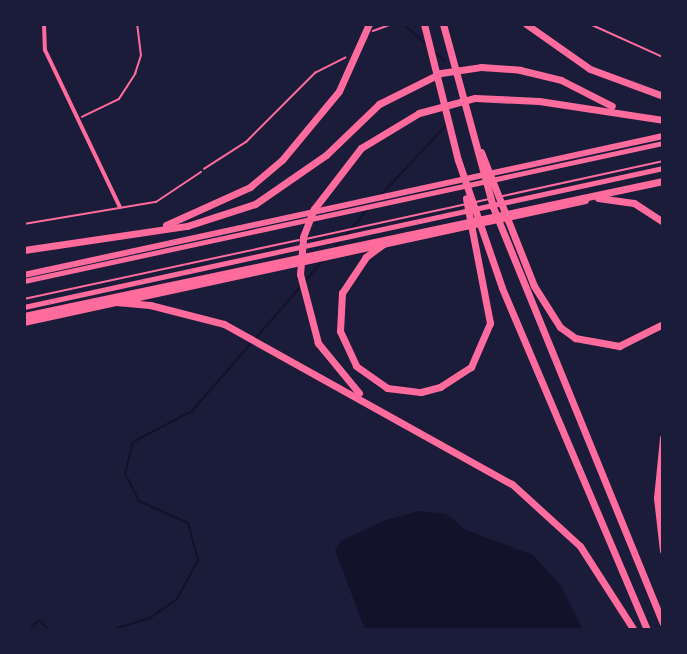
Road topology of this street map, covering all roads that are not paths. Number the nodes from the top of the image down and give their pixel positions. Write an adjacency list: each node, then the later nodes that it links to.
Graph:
1 (44, 24): 10 (street)
2 (137, 24): 10 (lane)
3 (369, 24): 23 (highway)
4 (424, 24): 14 (highway)
5 (443, 24): 9 (highway)
6 (526, 24): 7 (highway)
7 (663, 96)
8 (612, 106): 23 (highway)
9 (466, 113): 33 (highway); 37 (highway)
10 (82, 117): 20 (street)
11 (663, 120): 34 (highway)
12 (663, 136): 26 (highway)
13 (663, 143): 27 (main road)
14 (458, 160): 24 (highway); 39 (highway)
15 (663, 161): 28 (lane)
16 (663, 168): 30 (main road)
17 (201, 172): 20 (lane)
18 (663, 182): 19 (highway); 32 (highway)
19 (586, 197): 21 (highway); 24 (highway)
20 (120, 207): 22 (lane)
21 (663, 222)
22 (24, 224)
23 (140, 234): 25 (highway)
24 (392, 238): 29 (highway)
25 (24, 250)
26 (24, 275)
27 (24, 281)
28 (24, 299)
29 (96, 300): 31 (highway); 34 (highway)
30 (24, 307)
31 (24, 316)
32 (24, 323)
33 (663, 324)
34 (365, 400): 38 (highway)
35 (663, 438): 36 (highway)
36 (663, 551)
37 (663, 623)
38 (634, 630)
39 (647, 630)

